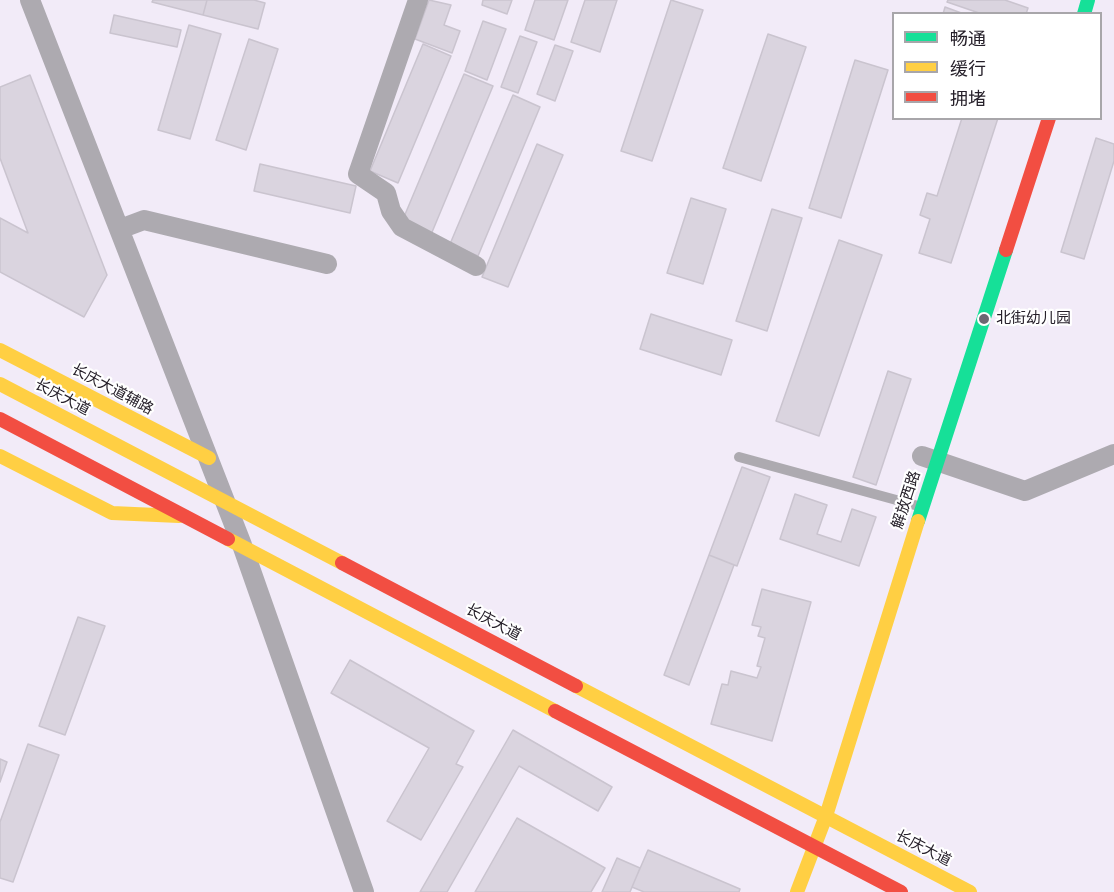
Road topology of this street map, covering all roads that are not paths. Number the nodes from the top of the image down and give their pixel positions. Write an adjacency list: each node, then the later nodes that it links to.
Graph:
1 (30, 0): 4 (street)
2 (418, 0): 6 (street)
3 (1048, 120): 14 (main road, 解放西路)
4 (120, 229): 5 (street); 15 (street)
5 (327, 264)
6 (476, 266)
7 (0, 350): 15 (main road, 长庆大道辅路)
8 (0, 384): 17 (main road, 长庆大道)
9 (0, 419): 19 (main road, 长庆大道)
10 (1114, 442): 16 (street)
11 (1114, 454): 16 (street)
12 (0, 456): 19 (main road)
13 (739, 457): 18 (lane)
14 (926, 457): 16 (street); 18 (main road, 解放西路)
15 (209, 459): 17 (street)
16 (1090, 465)
17 (226, 502): 20 (street); 22 (main road, 长庆大道)
18 (922, 507): 21 (main road, 解放西路)
19 (187, 516): 20 (main road, 长庆大道)
20 (242, 545): 22 (main road, 长庆大道); 24 (street)
21 (826, 816): 22 (main road, 长庆大道); 23 (main road, 解放西路); 27 (main road, 长庆大道)
22 (805, 823): 23 (main road, 长庆大道)
23 (815, 847): 25 (main road, 解放西路); 26 (main road, 长庆大道)
24 (364, 892)
25 (797, 892)
26 (901, 892)
27 (970, 892)

